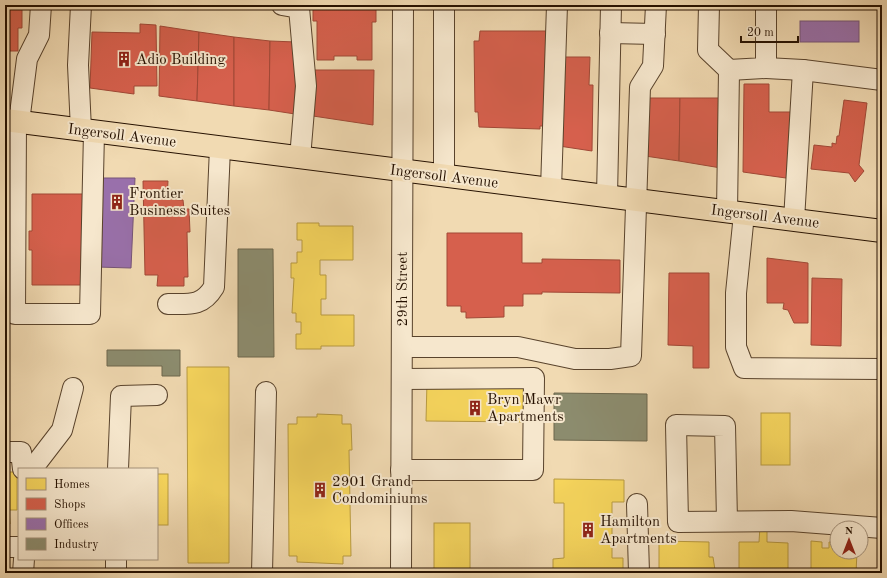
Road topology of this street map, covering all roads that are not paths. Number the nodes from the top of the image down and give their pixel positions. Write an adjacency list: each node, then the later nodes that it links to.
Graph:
1 (41, 5): 17 (street)
2 (81, 5): 18 (street)
3 (282, 5): 20 (street)
4 (403, 5): 21 (street, 29th Street)
5 (444, 5): 22 (street)
6 (557, 5): 23 (street)
7 (611, 5): 11 (street)
8 (656, 5): 12 (street)
9 (709, 5): 14 (street)
10 (766, 5): 13 (street)
11 (610, 33): 12 (street); 24 (street)
12 (655, 34): 25 (street)
13 (766, 68): 14 (street); 15 (street)
14 (729, 70): 26 (street)
15 (802, 70): 16 (street); 27 (street)
16 (882, 80)
17 (13, 122): 18 (main road, Ingersoll Avenue); 18 (street)
18 (87, 131): 19 (main road, Ingersoll Avenue)
19 (220, 148): 20 (main road, Ingersoll Avenue); 29 (street)
20 (300, 158): 21 (main road, Ingersoll Avenue)
21 (403, 171): 22 (main road, Ingersoll Avenue); 30 (street, 29th Street)
22 (444, 176): 23 (main road, Ingersoll Avenue)
23 (551, 190): 24 (main road, Ingersoll Avenue)
24 (607, 196): 25 (main road, Ingersoll Avenue)
25 (636, 200): 26 (main road, Ingersoll Avenue); 30 (street)
26 (735, 213): 27 (main road, Ingersoll Avenue); 31 (street)
27 (794, 220): 28 (main road, Ingersoll Avenue)
28 (882, 231)
29 (168, 304)
30 (402, 347): 32 (street, 29th Street)
31 (882, 369)
32 (402, 378): 40 (street, 29th Street); 40 (street)
33 (73, 388): 38 (street)
34 (266, 392): 50 (street)
35 (157, 395): 39 (street)
36 (5, 452): 37 (street)
37 (23, 468)
38 (33, 468)
39 (118, 468)
40 (402, 470): 51 (street, 29th Street)
41 (637, 504): 52 (street)
42 (727, 521): 42 (street); 43 (street)
43 (882, 528)
44 (5, 547): 45 (street)
45 (18, 547)
46 (24, 560): 48 (street)
47 (116, 560): 49 (street)
48 (23, 573)
49 (116, 573)
50 (262, 573)
51 (401, 573)
52 (639, 573)

